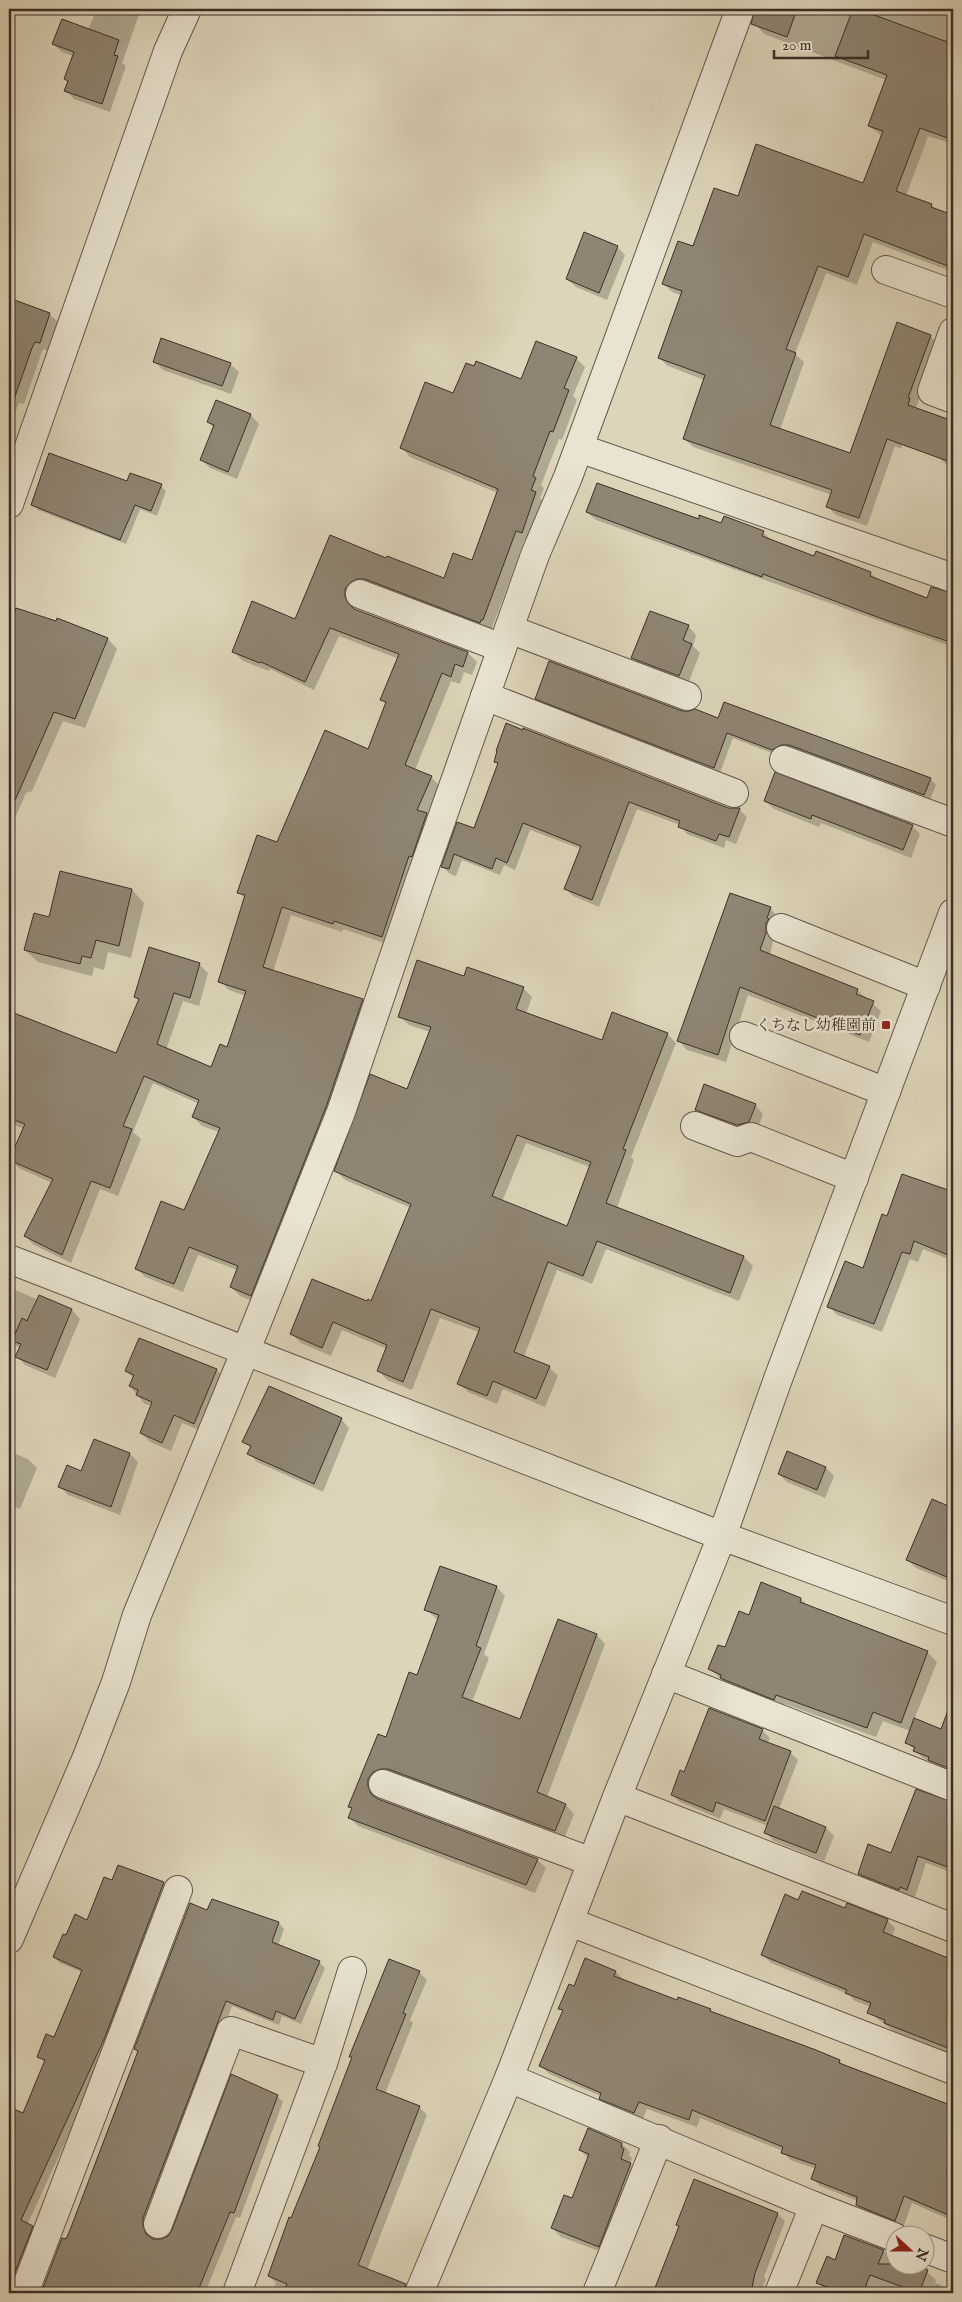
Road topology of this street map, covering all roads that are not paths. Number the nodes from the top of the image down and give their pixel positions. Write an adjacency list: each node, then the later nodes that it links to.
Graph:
1 (187, 9): 8 (street)
2 (740, 9): 7 (street)
3 (886, 270): 4 (street)
4 (953, 294)
5 (953, 332): 6 (street)
6 (953, 399)
7 (579, 448): 9 (street); 11 (street)
8 (10, 496)
9 (953, 578)
10 (360, 594): 11 (street)
11 (505, 638): 12 (street); 13 (street)
12 (485, 696): 15 (street); 25 (street)
13 (687, 696)
14 (784, 760): 16 (street)
15 (734, 793)
16 (953, 823)
17 (953, 913): 19 (street)
18 (781, 928): 19 (street)
19 (926, 986): 21 (street)
20 (744, 1036): 21 (street)
21 (886, 1092): 23 (street)
22 (695, 1126): 23 (street)
23 (854, 1178): 26 (street)
24 (9, 1258): 25 (street)
25 (246, 1350): 26 (street); 36 (street)
26 (722, 1536): 27 (street); 28 (street)
27 (953, 1621)
28 (666, 1674): 30 (street); 31 (street)
29 (383, 1784): 32 (street)
30 (953, 1786)
31 (617, 1796): 32 (street); 35 (street)
32 (592, 1862): 34 (street)
33 (178, 1890): 47 (street)
34 (570, 1922): 39 (street); 40 (street)
35 (953, 1928)
36 (9, 1939)
37 (352, 1971): 38 (street)
38 (323, 2063): 43 (street); 48 (street)
39 (953, 2070)
40 (510, 2078): 41 (street); 49 (street)
41 (659, 2139): 42 (street); 50 (street)
42 (814, 2206): 44 (street); 51 (street)
43 (158, 2224)
44 (884, 2233)
45 (934, 2252): 46 (street)
46 (953, 2259)
47 (24, 2293)
48 (238, 2293)
49 (419, 2293)
50 (597, 2293)
51 (779, 2293)

